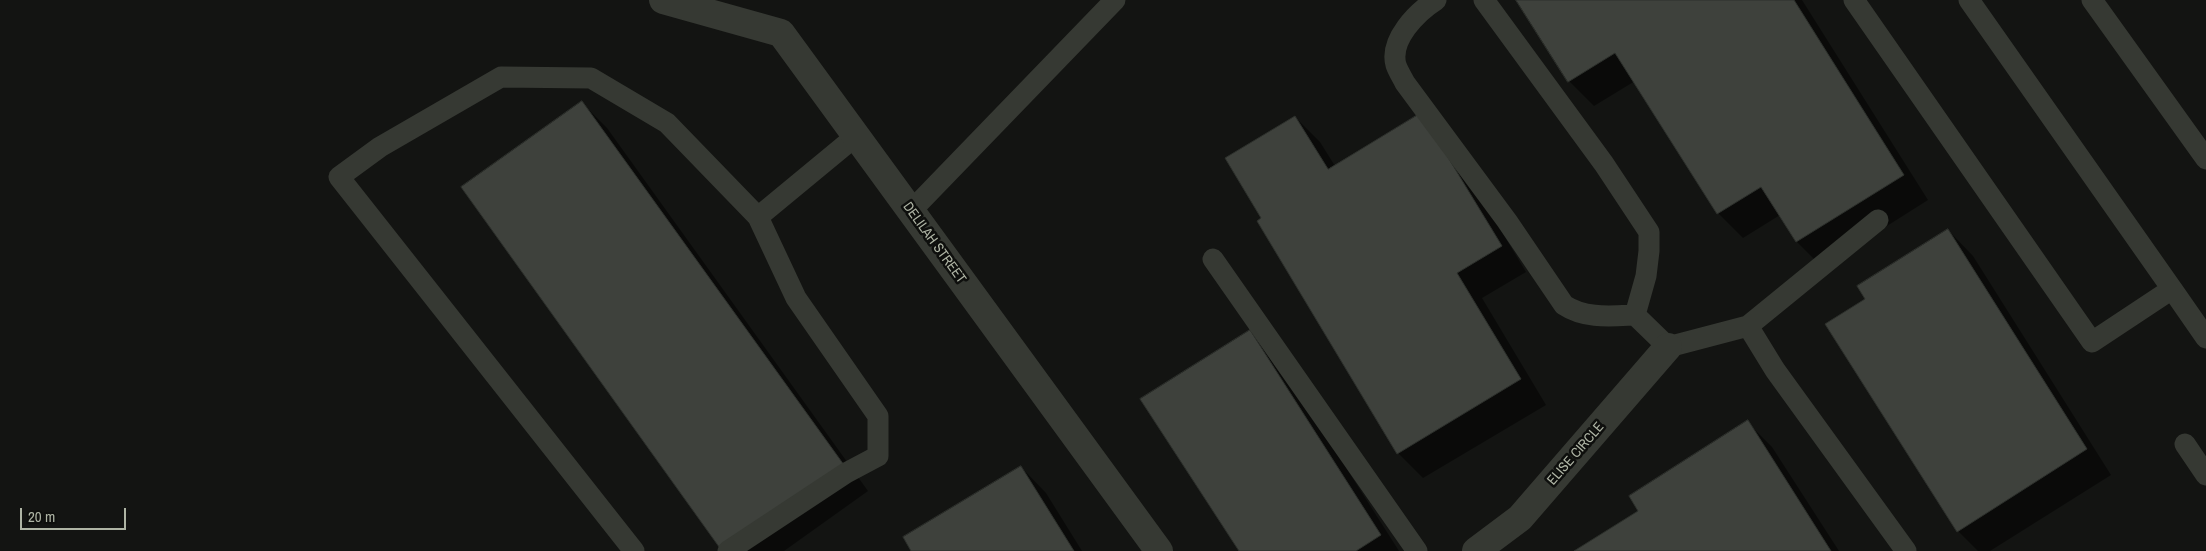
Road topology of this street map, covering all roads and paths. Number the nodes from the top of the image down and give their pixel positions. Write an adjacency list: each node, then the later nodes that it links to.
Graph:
1 (1115, 0): 10 (lane)
2 (1436, 0): 15 (lane)
3 (1484, 0): 15 (lane)
4 (1854, 0): 14 (lane)
5 (1969, 0): 14 (lane)
6 (2092, 0): 9 (lane)
7 (678, 2): 8 (street, DELILAH STREET)
8 (856, 136): 10 (street, DELILAH STREET); 11 (lane)
9 (2206, 159)
10 (911, 211): 23 (street, DELILAH STREET)
11 (758, 217): 21 (lane); 22 (lane)
12 (1878, 220): 16 (lane)
13 (1213, 259): 24 (lane)
14 (2172, 289): 17 (lane)
15 (1635, 314): 18 (lane)
16 (1748, 326): 18 (lane); 26 (lane)
17 (2206, 338)
18 (1668, 347): 25 (street, ELISE CIRCLE)
19 (2185, 444): 20 (lane)
20 (2206, 475)
21 (634, 551)
22 (728, 551)
23 (1159, 551)
24 (1417, 551)
25 (1476, 551)
26 (1906, 551)

